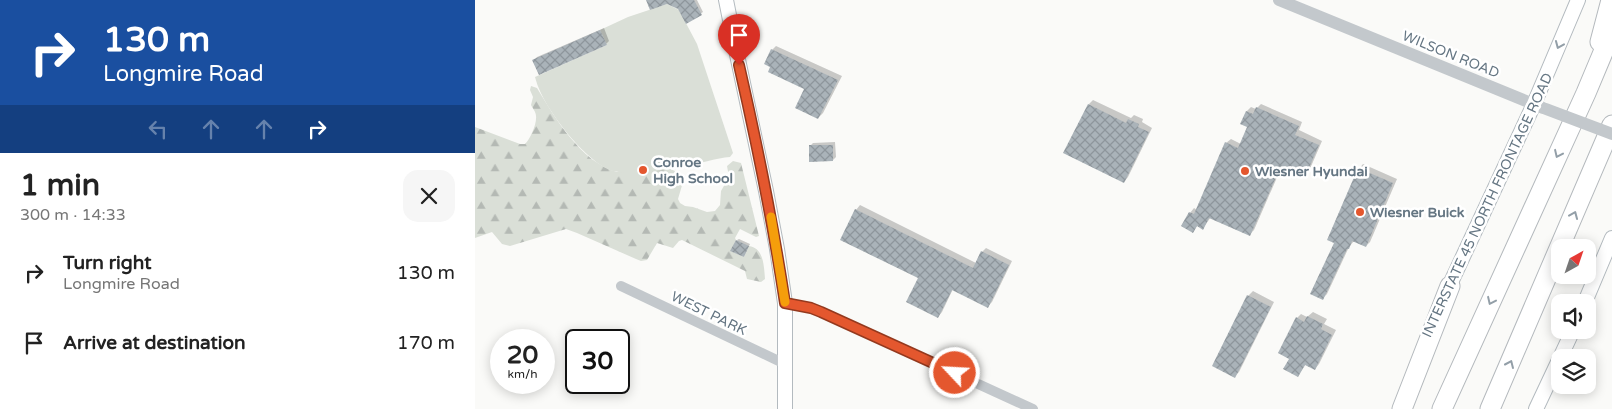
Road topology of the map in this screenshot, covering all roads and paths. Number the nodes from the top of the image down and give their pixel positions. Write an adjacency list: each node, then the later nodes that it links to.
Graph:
1 (726, 0): 14 (main road)
2 (1279, 0): 7 (street, WILSON ROAD)
3 (1578, 0): 7 (main road, INTERSTATE 45 NORTH FRONTAGE ROAD, one-way to 7)
4 (1611, 0): 6 (highway)
5 (1612, 31): 6 (highway)
6 (1586, 94): 17 (highway, one-way to 17)
7 (1540, 107): 9 (street, WILSON ROAD, bridge); 12 (main road, INTERSTATE 45 NORTH FRONTAGE ROAD)
8 (1612, 125): 22 (highway, one-way to 8)
9 (1612, 134)
10 (1612, 238): 13 (main road)
11 (621, 286): 15 (street, WEST PARK)
12 (1450, 286): 20 (main road, INTERSTATE 45 NORTH FRONTAGE ROAD); 21 (highway)
13 (1588, 294)
14 (785, 303): 15 (main road); 19 (street)
15 (785, 364): 18 (main road)
16 (1551, 377): 23 (main road)
17 (1443, 404)
18 (785, 409)
19 (1033, 409)
20 (1393, 409)
21 (1402, 409)
22 (1490, 409)
23 (1536, 409)

